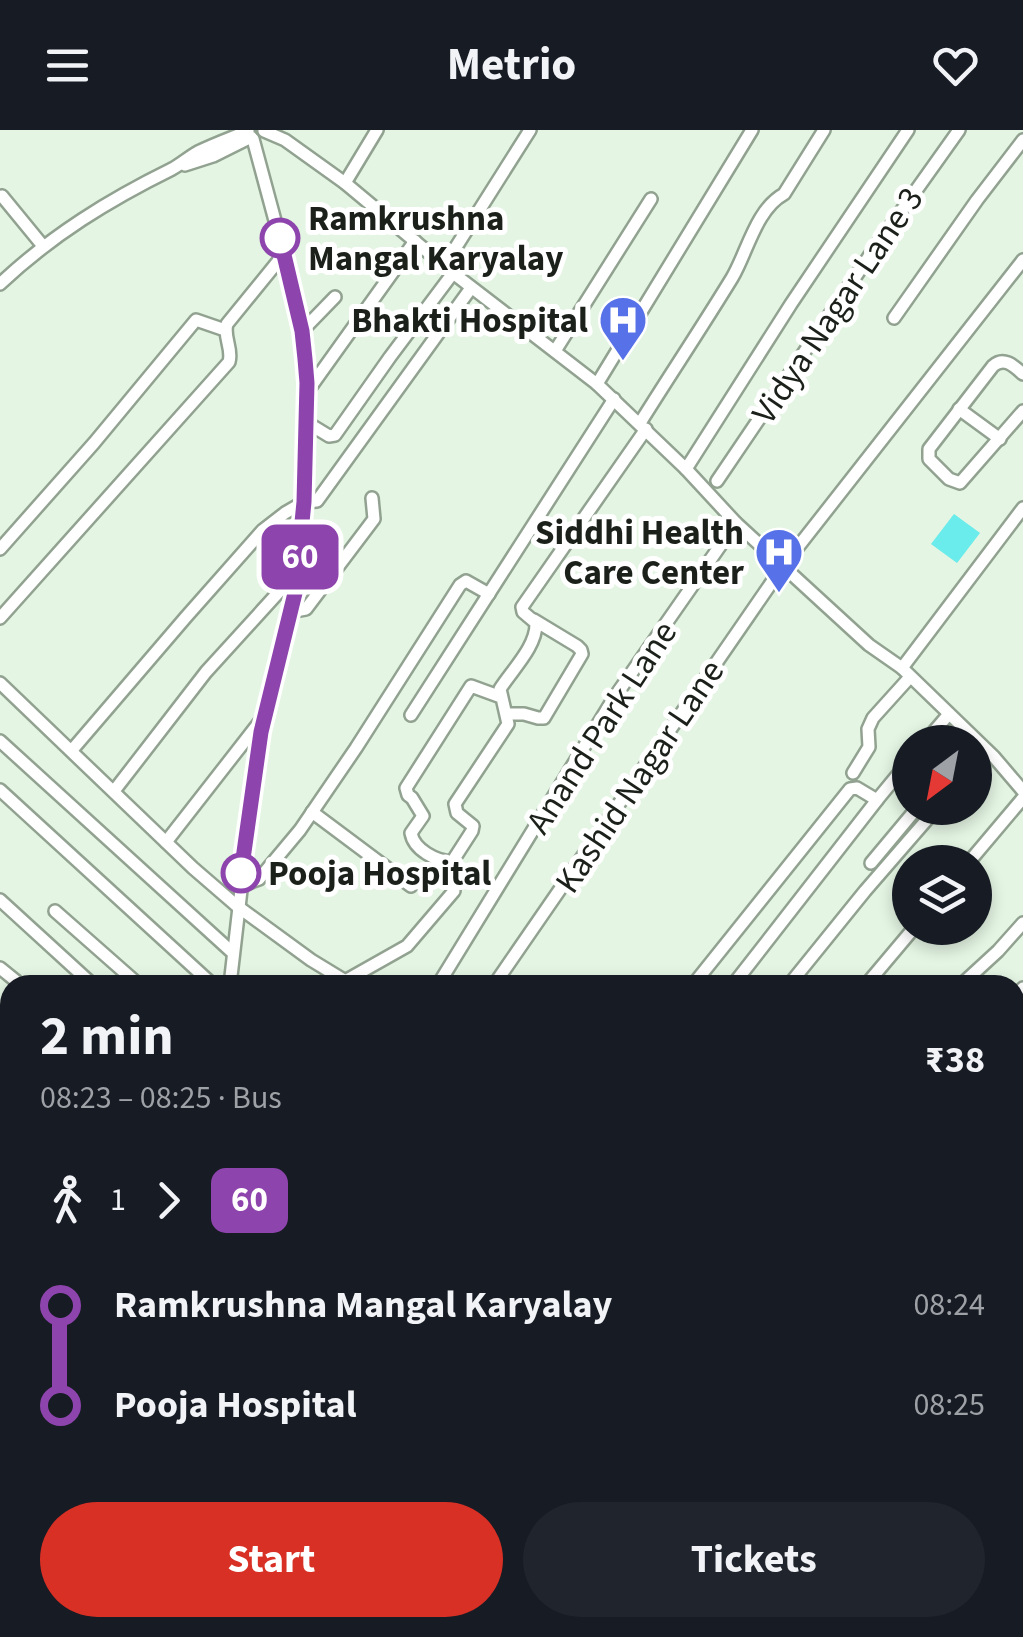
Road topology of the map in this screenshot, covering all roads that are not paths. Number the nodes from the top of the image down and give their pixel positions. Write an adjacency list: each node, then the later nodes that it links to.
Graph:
1 (377, 130): 9 (street)
2 (530, 130): 16 (street)
3 (752, 130): 25 (street)
4 (824, 130): 31 (street)
5 (908, 130): 33 (street)
6 (959, 130): 34 (street, Vidya Nagar Lane 3)
7 (255, 133): 9 (street); 13 (street); 14 (street)
8 (1023, 140): 20 (street)
9 (345, 184): 12 (street)
10 (2, 196): 13 (street)
11 (650, 199): 23 (street)
12 (415, 241): 16 (street); 26 (street)
13 (43, 246): 17 (street)
14 (284, 254): 21 (street); 22 (street)
15 (1023, 260): 40 (street, Kashid Nagar Lane)
16 (448, 270): 18 (street); 30 (street)
17 (2, 280)
18 (472, 288): 23 (street); 36 (street)
19 (335, 297): 22 (street)
20 (894, 318)
21 (226, 330): 39 (street); 44 (street)
22 (302, 331): 26 (street)
23 (555, 351): 25 (street)
24 (1023, 374): 28 (street)
25 (597, 384): 27 (street)
26 (307, 393): 30 (street)
27 (614, 399): 31 (street); 42 (street)
28 (959, 409): 32 (street); 32 (street)
29 (1023, 411): 32 (street)
30 (306, 422): 36 (street)
31 (643, 426): 33 (street); 45 (street)
32 (1000, 439)
33 (686, 469): 38 (street)
34 (717, 480)
35 (372, 498): 43 (street)
36 (304, 502): 41 (street); 56 (street)
37 (1023, 508): 46 (street)
38 (736, 523): 40 (street); 85 (street, Anand Park Lane)
39 (0, 549)
40 (782, 566): 46 (street); 86 (street, Kashid Nagar Lane)
41 (298, 570): 43 (street); 61 (street)
42 (488, 594): 52 (street); 64 (street)
43 (290, 612): 51 (street)
44 (0, 618)
45 (534, 620): 48 (street); 49 (street)
46 (906, 672): 50 (street); 58 (street)
47 (0, 683): 56 (street)
48 (501, 697): 49 (street); 49 (street)
49 (507, 714)
50 (948, 714): 53 (street); 54 (street)
51 (265, 715): 67 (street); 70 (street)
52 (412, 715)
53 (939, 725)
54 (958, 725)
55 (0, 740): 78 (street)
56 (72, 750): 61 (street)
57 (992, 757): 62 (street)
58 (853, 773)
59 (892, 782): 63 (street)
60 (0, 790): 81 (street)
61 (114, 791): 67 (street)
62 (1023, 794): 68 (street)
63 (877, 800): 87 (street); 88 (street)
64 (312, 812): 70 (street); 71 (street)
65 (903, 825): 69 (street)
66 (923, 825): 89 (street)
67 (166, 842): 74 (street)
68 (982, 845)
69 (871, 863)
70 (240, 886): 74 (street)
71 (411, 886)
72 (454, 891): 84 (street)
73 (0, 900): 79 (street)
74 (238, 906): 78 (street); 83 (street)
75 (55, 911): 80 (street)
76 (1023, 923): 91 (street)
77 (900, 945): 90 (street)
78 (234, 953): 82 (street)
79 (82, 975)
80 (128, 975)
81 (203, 975)
82 (231, 975)
83 (334, 975)
84 (361, 975)
85 (444, 975)
86 (501, 975)
87 (702, 975)
88 (740, 975)
89 (796, 975)
90 (874, 975)
91 (972, 975)

